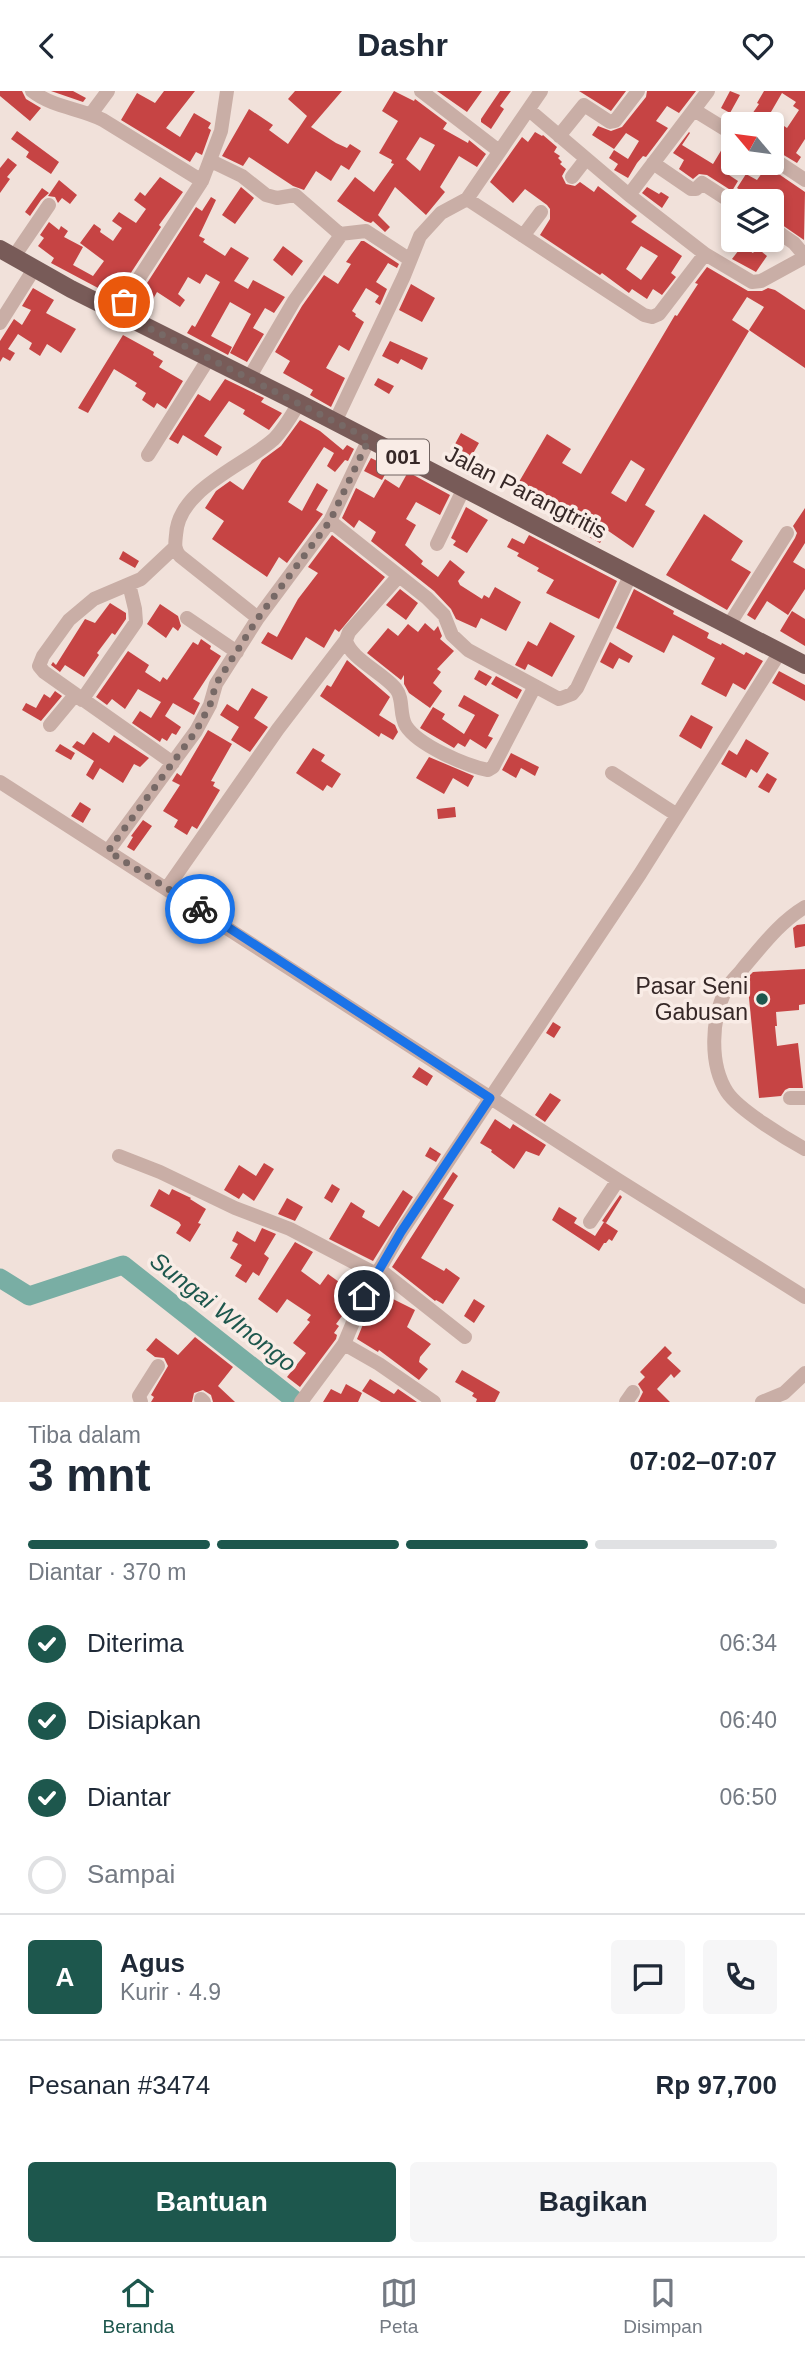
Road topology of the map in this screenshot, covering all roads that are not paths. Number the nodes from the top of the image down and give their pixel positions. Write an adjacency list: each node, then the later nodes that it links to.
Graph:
1 (33, 91): 10 (street)
2 (108, 91): 10 (street)
3 (228, 91): 15 (street)
4 (421, 91): 13 (street)
5 (541, 91): 8 (street)
6 (638, 91): 12 (street)
7 (708, 91): 9 (street)
8 (529, 110): 12 (street); 13 (street)
9 (694, 110): 11 (street); 16 (street)
10 (91, 114): 20 (street)
11 (721, 127)
12 (559, 136): 14 (street)
13 (499, 151): 23 (street)
14 (586, 159): 19 (street); 21 (street)
15 (211, 161): 20 (street); 26 (street)
16 (653, 163): 21 (street); 22 (street)
17 (784, 164): 18 (street)
18 (802, 172)
19 (572, 177)
20 (201, 181): 34 (street)
21 (629, 195): 30 (street)
22 (721, 195)
23 (467, 199): 27 (street); 32 (street)
24 (49, 205): 29 (street)
25 (541, 212): 27 (street)
26 (340, 234): 32 (street); 37 (street)
27 (523, 236): 30 (street)
28 (784, 236): 31 (street)
29 (6, 254): 33 (main road, Jalan Parangtritis / 001)
30 (705, 254): 31 (street)
31 (805, 257)
32 (410, 259): 39 (street)
33 (34, 269): 34 (main road, Jalan Parangtritis / 001); 35 (street)
34 (117, 312): 36 (main road, Jalan Parangtritis / 001)
35 (0, 323)
36 (209, 358): 37 (main road, Jalan Parangtritis / 001); 41 (street)
37 (249, 378): 38 (main road, Jalan Parangtritis / 001)
38 (299, 403): 39 (main road, Jalan Parangtritis / 001); 46 (street)
39 (335, 422): 40 (main road, Jalan Parangtritis / 001)
40 (369, 439): 42 (main road, Jalan Parangtritis / 001); 43 (street)
41 (148, 455)
42 (464, 488): 45 (street); 47 (main road, Jalan Parangtritis / 001)
43 (330, 521): 48 (street); 51 (street)
44 (787, 533): 52 (street)
45 (437, 544)
46 (175, 547): 49 (street); 51 (street)
47 (631, 574): 52 (main road, Jalan Parangtritis / 001); 57 (street)
48 (398, 577): 53 (street); 57 (street)
49 (130, 584): 58 (street); 58 (street)
50 (187, 618): 54 (street)
51 (258, 618): 54 (street)
52 (729, 625): 55 (main road, Jalan Parangtritis / 001)
53 (346, 640): 57 (street); 65 (street)
54 (237, 652): 60 (street)
55 (780, 652): 56 (main road, Jalan Parangtritis / 001); 63 (street)
56 (805, 665)
57 (535, 686)
58 (79, 697): 59 (street); 60 (street)
59 (50, 725)
60 (173, 763): 64 (street)
61 (612, 773): 63 (street)
62 (0, 782): 64 (street)
63 (677, 815): 67 (street)
64 (108, 851): 65 (street)
65 (167, 888): 67 (street)
66 (805, 907): 68 (street)
67 (490, 1098): 70 (street); 72 (street)
68 (805, 1149)
69 (119, 1156): 72 (street)
70 (618, 1180): 71 (street); 73 (street)
71 (590, 1222)
72 (378, 1271): 74 (street); 75 (street)
73 (805, 1297)
74 (465, 1337)
75 (344, 1344): 80 (street); 81 (street)
76 (158, 1366): 79 (street)
77 (805, 1373): 78 (street)
78 (785, 1397): 82 (street)
79 (141, 1402)
80 (301, 1402)
81 (434, 1402)
82 (762, 1402)

